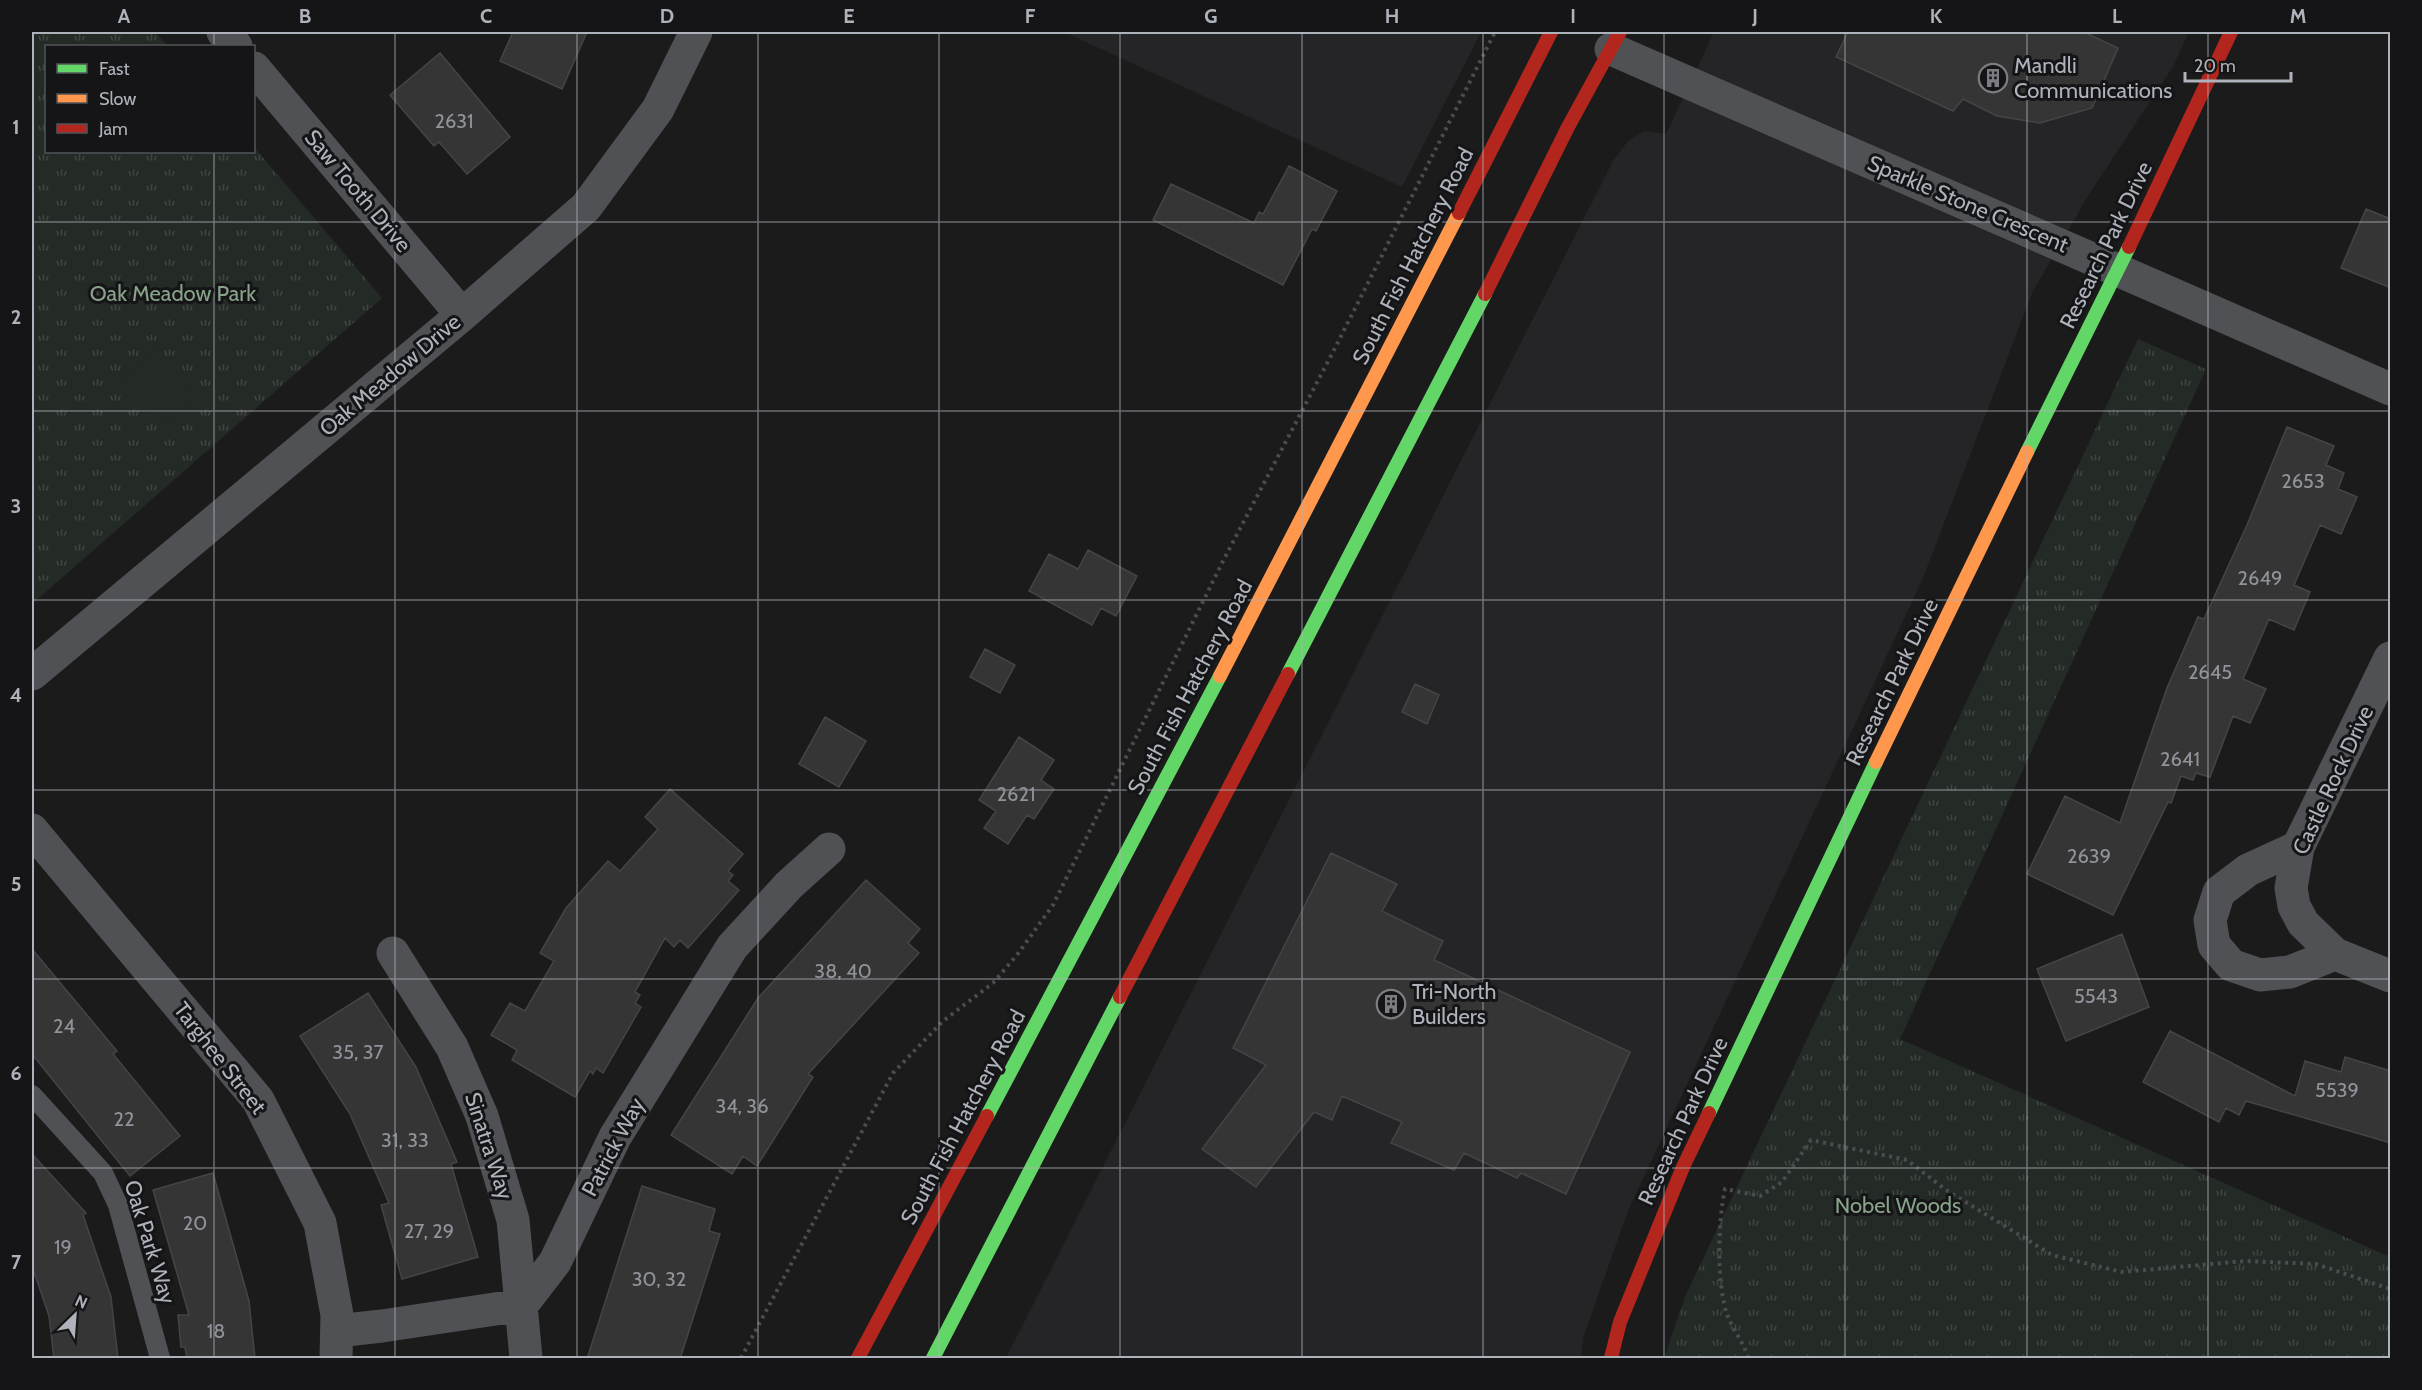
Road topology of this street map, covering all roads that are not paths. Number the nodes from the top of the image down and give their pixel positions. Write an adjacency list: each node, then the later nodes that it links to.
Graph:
1 (223, 32): 6 (street)
2 (696, 32): 9 (street, Oak Meadow Drive)
3 (1551, 32): 24 (main road, South Fish Hatchery Road)
4 (2231, 32): 8 (main road, Research Park Drive)
5 (1616, 40): 8 (street, Sparkle Stone Crescent); 25 (main road)
6 (235, 45)
7 (255, 69): 9 (street, Saw Tooth Drive)
8 (2118, 270): 10 (street, Sparkle Stone Crescent); 26 (main road, Research Park Drive)
9 (462, 315): 12 (street, Oak Meadow Drive)
10 (2391, 388)
11 (2391, 658): 14 (street, Castle Rock Drive)
12 (32, 674)
13 (32, 830): 21 (street, Targhee Street)
14 (2298, 847): 17 (street, Castle Rock Drive); 17 (street)
15 (829, 849): 20 (street, Patrick Way)
16 (393, 953): 20 (street, Sinatra Way)
17 (2336, 954): 18 (street)
18 (2391, 976)
19 (32, 1095): 22 (lane, Oak Park Way)
20 (522, 1305): 21 (street); 23 (street, Sinatra Way)
21 (337, 1345)
22 (160, 1359)
23 (526, 1359)
24 (858, 1359)
25 (933, 1359)
26 (1611, 1359)

